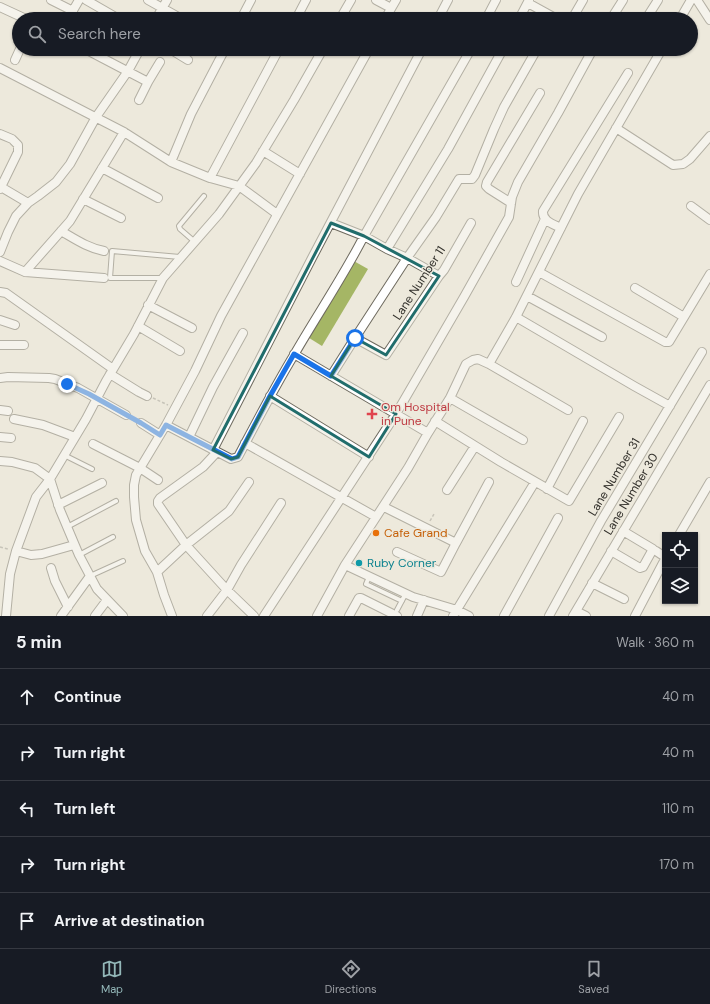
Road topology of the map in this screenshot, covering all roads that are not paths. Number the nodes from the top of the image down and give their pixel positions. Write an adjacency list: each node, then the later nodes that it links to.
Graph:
1 (52, 0): 22 (street)
2 (79, 0): 22 (street)
3 (86, 0): 23 (street)
4 (148, 0): 20 (street)
5 (167, 0): 20 (street)
6 (251, 0): 26 (street)
7 (306, 0): 27 (street)
8 (351, 0): 28 (street)
9 (376, 0): 21 (street)
10 (396, 0): 21 (street)
11 (448, 0): 30 (street)
12 (496, 0): 31 (street)
13 (583, 0): 34 (street)
14 (623, 0): 35 (street)
15 (658, 0): 36 (street)
16 (691, 0): 37 (street)
17 (697, 0): 39 (street)
18 (528, 1): 32 (street); 33 (street)
19 (0, 7): 38 (street)
20 (162, 8): 24 (street); 25 (street)
21 (391, 8): 29 (street)
22 (73, 11)
23 (107, 12)
24 (160, 12)
25 (169, 12)
26 (245, 12)
27 (300, 12)
28 (344, 12)
29 (389, 12)
30 (442, 12)
31 (490, 12)
32 (522, 12)
33 (544, 12)
34 (576, 12)
35 (615, 12)
36 (650, 12)
37 (684, 12)
38 (12, 13)
39 (710, 20)
40 (17, 56): 54 (street)
41 (99, 56): 58 (street)
42 (136, 56): 58 (street)
43 (181, 56): 55 (street)
44 (221, 56): 69 (street)
45 (276, 56): 73 (street)
46 (319, 56): 68 (street)
47 (365, 56): 71 (street)
48 (418, 56): 88 (street)
49 (467, 56): 91 (street)
50 (499, 56): 93 (street)
51 (533, 56): 74 (street)
52 (589, 56): 80 (street)
53 (658, 56): 64 (street)
54 (15, 60)
55 (188, 60)
56 (160, 62): 60 (street)
57 (0, 68): 63 (street)
58 (128, 71): 60 (street); 63 (street)
59 (628, 73): 85 (street)
60 (148, 82): 62 (street)
61 (540, 93): 80 (street)
62 (139, 100)
63 (96, 117): 65 (street); 81 (street)
64 (616, 128): 67 (street); 89 (street)
65 (124, 132): 69 (street); 70 (street)
66 (0, 134): 76 (street)
67 (710, 136)
68 (264, 150): 71 (street); 75 (street)
69 (171, 162): 73 (street)
70 (102, 168): 78 (street); 79 (street)
71 (300, 174): 83 (street)
72 (482, 176): 74 (street)
73 (210, 178): 75 (street)
74 (472, 179): 97 (street)
75 (239, 186): 83 (street); 92 (street)
76 (0, 188): 81 (street)
77 (204, 196): 92 (lane)
78 (158, 198)
79 (84, 199): 84 (street); 90 (street)
80 (511, 202): 135 (street)
81 (28, 203): 95 (street)
82 (691, 206): 86 (street)
83 (277, 214): 142 (street)
84 (121, 218)
85 (545, 219): 89 (street); 105 (street)
86 (710, 220)
87 (471, 222): 102 (street, Lane Number 11)
88 (331, 223): 91 (street); 153 (street)
89 (561, 228): 100 (street)
90 (61, 231): 94 (street); 99 (street)
91 (364, 236): 93 (street); 123 (street)
92 (195, 242): 96 (street)
93 (387, 249): 97 (street)
94 (104, 251)
95 (0, 252)
96 (181, 257): 104 (street); 104 (lane)
97 (408, 258): 102 (street); 118 (street)
98 (0, 261): 99 (street)
99 (25, 272): 103 (street)
100 (539, 272): 108 (street); 111 (street)
101 (710, 274): 111 (street)
102 (439, 276): 118 (street, Lane Number 11)
103 (104, 278)
104 (163, 278): 109 (street)
105 (516, 282)
106 (635, 288): 111 (street)
107 (0, 292): 125 (street)
108 (527, 296): 110 (street); 117 (street)
109 (148, 305): 114 (street); 115 (street)
110 (516, 317): 124 (street); 133 (street)
111 (684, 317)
112 (0, 320): 113 (street)
113 (15, 325)
114 (138, 326): 121 (street); 125 (street)
115 (192, 328)
116 (243, 333): 147 (street)
117 (602, 337)
118 (355, 338): 126 (street)
119 (0, 345): 120 (street)
120 (24, 345)
121 (180, 351)
122 (702, 352): 133 (street, Lane Number 31)
123 (294, 354): 126 (street); 130 (street)
124 (489, 364): 131 (street); 134 (street)
125 (111, 371): 129 (street); 132 (street)
126 (331, 376): 135 (street)
127 (0, 378): 132 (street)
128 (710, 385): 176 (street, Lane Number 30)
129 (147, 396)
130 (270, 396): 150 (street); 155 (street)
131 (450, 398): 139 (street); 149 (street)
132 (96, 399): 136 (street); 146 (street)
133 (670, 406): 217 (street, Lane Number 31)
134 (568, 410)
135 (396, 414): 143 (street); 155 (street)
136 (126, 415)
137 (619, 417): 166 (street)
138 (14, 419): 146 (street)
139 (435, 421): 143 (street); 152 (street)
140 (583, 421): 166 (street)
141 (141, 423): 144 (street)
142 (166, 425): 144 (street); 147 (street)
143 (428, 433): 172 (street)
144 (160, 435): 157 (street)
145 (0, 437): 148 (street)
146 (75, 437): 154 (street)
147 (189, 437): 153 (street)
148 (11, 438)
149 (523, 440)
150 (245, 443): 153 (street); 168 (street)
151 (94, 444): 157 (street)
152 (475, 446): 163 (street); 167 (street)
153 (215, 451): 181 (street)
154 (64, 455): 158 (lane); 159 (street)
155 (369, 457): 168 (street)
156 (0, 461): 159 (street)
157 (140, 468): 160 (street); 192 (street)
158 (92, 469)
159 (50, 479): 171 (street); 183 (street)
160 (158, 480)
161 (249, 482): 181 (street)
162 (489, 482): 179 (street)
163 (536, 482): 166 (street); 202 (street)
164 (710, 482): 177 (street)
165 (102, 483): 171 (street)
166 (547, 489)
167 (447, 490)
168 (342, 497): 173 (street); 211 (street)
169 (116, 501): 175 (lane)
170 (281, 503): 195 (street)
171 (58, 505): 175 (street)
172 (384, 507): 173 (street); 179 (street)
173 (376, 517): 190 (street)
174 (558, 518): 216 (street)
175 (67, 527): 180 (street)
176 (623, 531): 185 (street, Lane Number 30); 185 (street)
177 (681, 532)
178 (113, 537): 186 (lane)
179 (456, 543): 184 (street)
180 (74, 545): 183 (street); 186 (street)
181 (186, 545): 192 (street); 195 (street)
182 (656, 551): 187 (street)
183 (16, 552): 204 (street)
184 (397, 552)
185 (611, 552): 194 (street, Lane Number 30)
186 (79, 555): 193 (street)
187 (662, 556)
188 (123, 561): 193 (lane)
189 (662, 564): 219 (street)
190 (345, 565): 196 (street); 212 (street)
191 (51, 568): 200 (street)
192 (157, 572): 208 (street)
193 (90, 576): 198 (street); 200 (street)
194 (592, 583): 197 (street); 203 (street, Lane Number 30)
195 (226, 590): 209 (street); 210 (street)
196 (404, 597): 199 (street); 201 (lane)
197 (624, 599)
198 (108, 600): 206 (street); 207 (street)
199 (424, 600): 202 (street); 214 (street)
200 (68, 607): 205 (street)
201 (397, 613): 213 (street)
202 (455, 613): 215 (street)
203 (574, 613): 218 (street)
204 (6, 616)
205 (61, 616)
206 (95, 616)
207 (123, 616)
208 (172, 616)
209 (207, 616)
210 (254, 616)
211 (264, 616)
212 (317, 616)
213 (349, 616)
214 (417, 616)
215 (469, 616)
216 (504, 616)
217 (549, 616)
218 (586, 616)
219 (635, 616)

